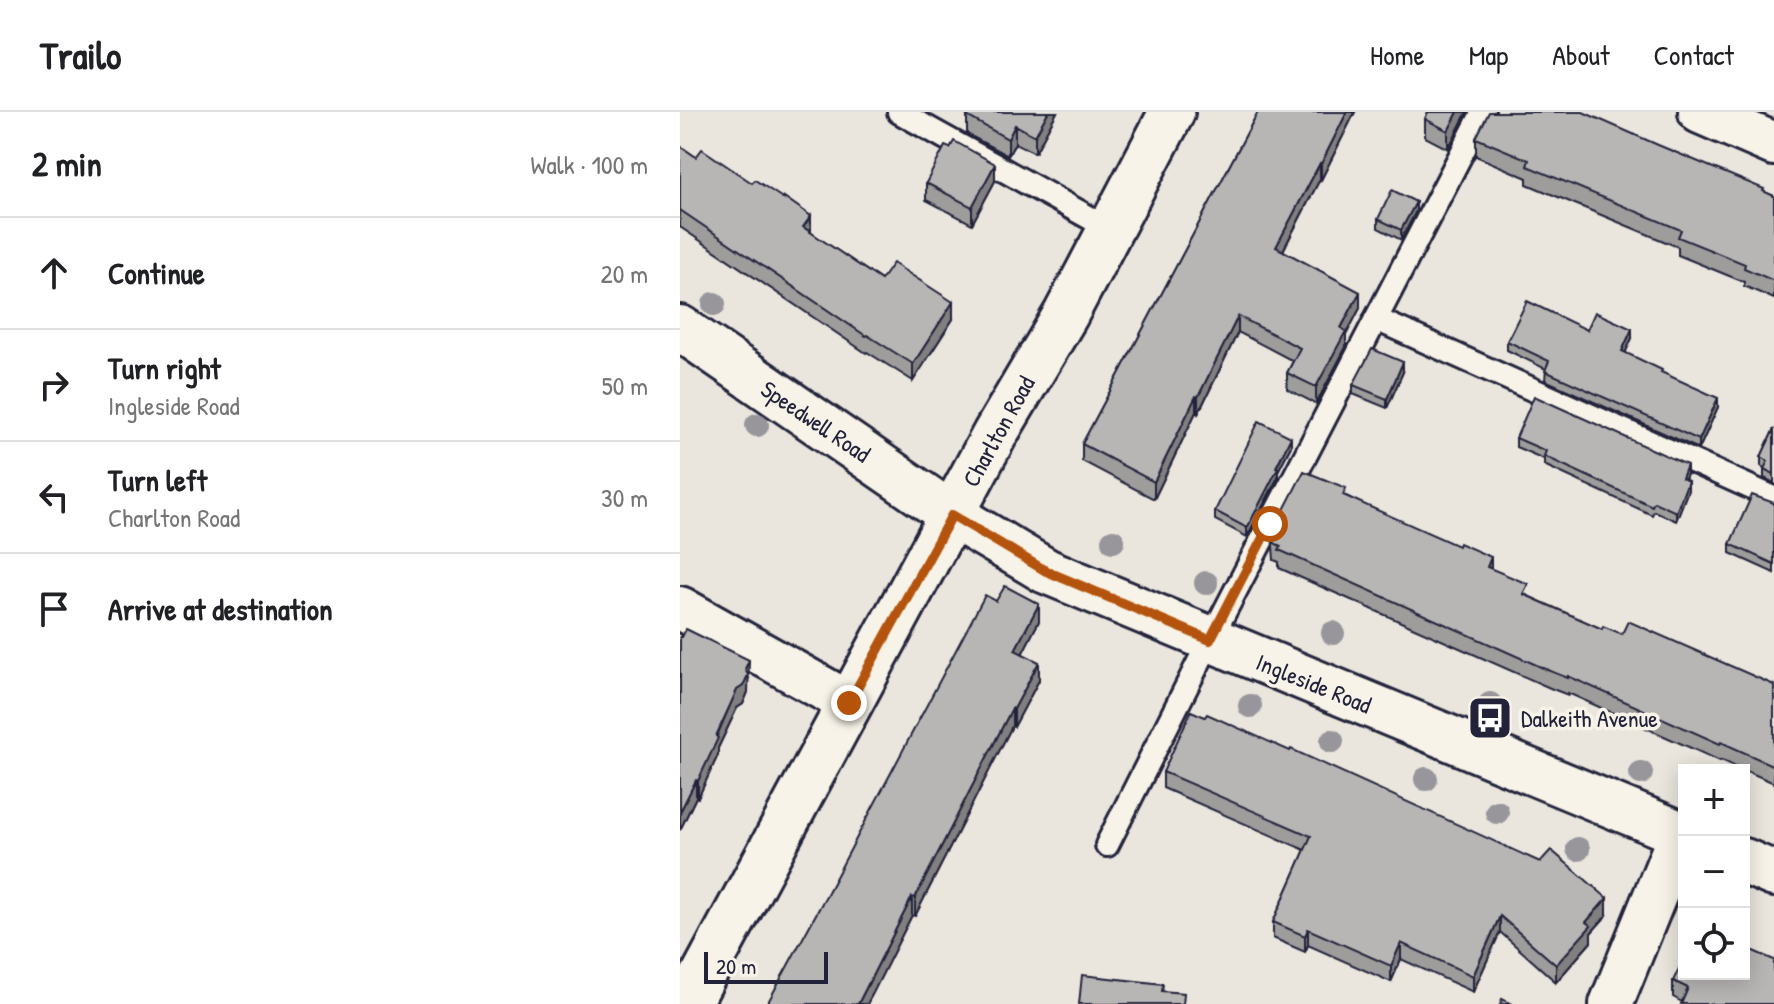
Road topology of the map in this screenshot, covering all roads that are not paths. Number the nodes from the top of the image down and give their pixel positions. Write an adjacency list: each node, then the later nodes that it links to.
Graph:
1 (899, 112): 6 (lane)
2 (1172, 112): 6 (street, Charlton Road)
3 (1483, 112): 7 (lane)
4 (1700, 112): 5 (street)
5 (1774, 144)
6 (1110, 229): 10 (street, Charlton Road)
7 (1376, 319): 9 (lane); 12 (lane)
8 (680, 328): 10 (street, Speedwell Road)
9 (1774, 498)
10 (952, 515): 12 (street, Ingleside Road); 13 (street, Charlton Road)
11 (680, 608): 13 (street)
12 (1210, 640): 14 (street, Ingleside Road); 16 (lane)
13 (849, 703): 19 (street, Charlton Road)
14 (1678, 832)
15 (1681, 836): 20 (street)
16 (1107, 845)
17 (1750, 864): 18 (street)
18 (1774, 874)
19 (688, 1004)
20 (1611, 1004)

